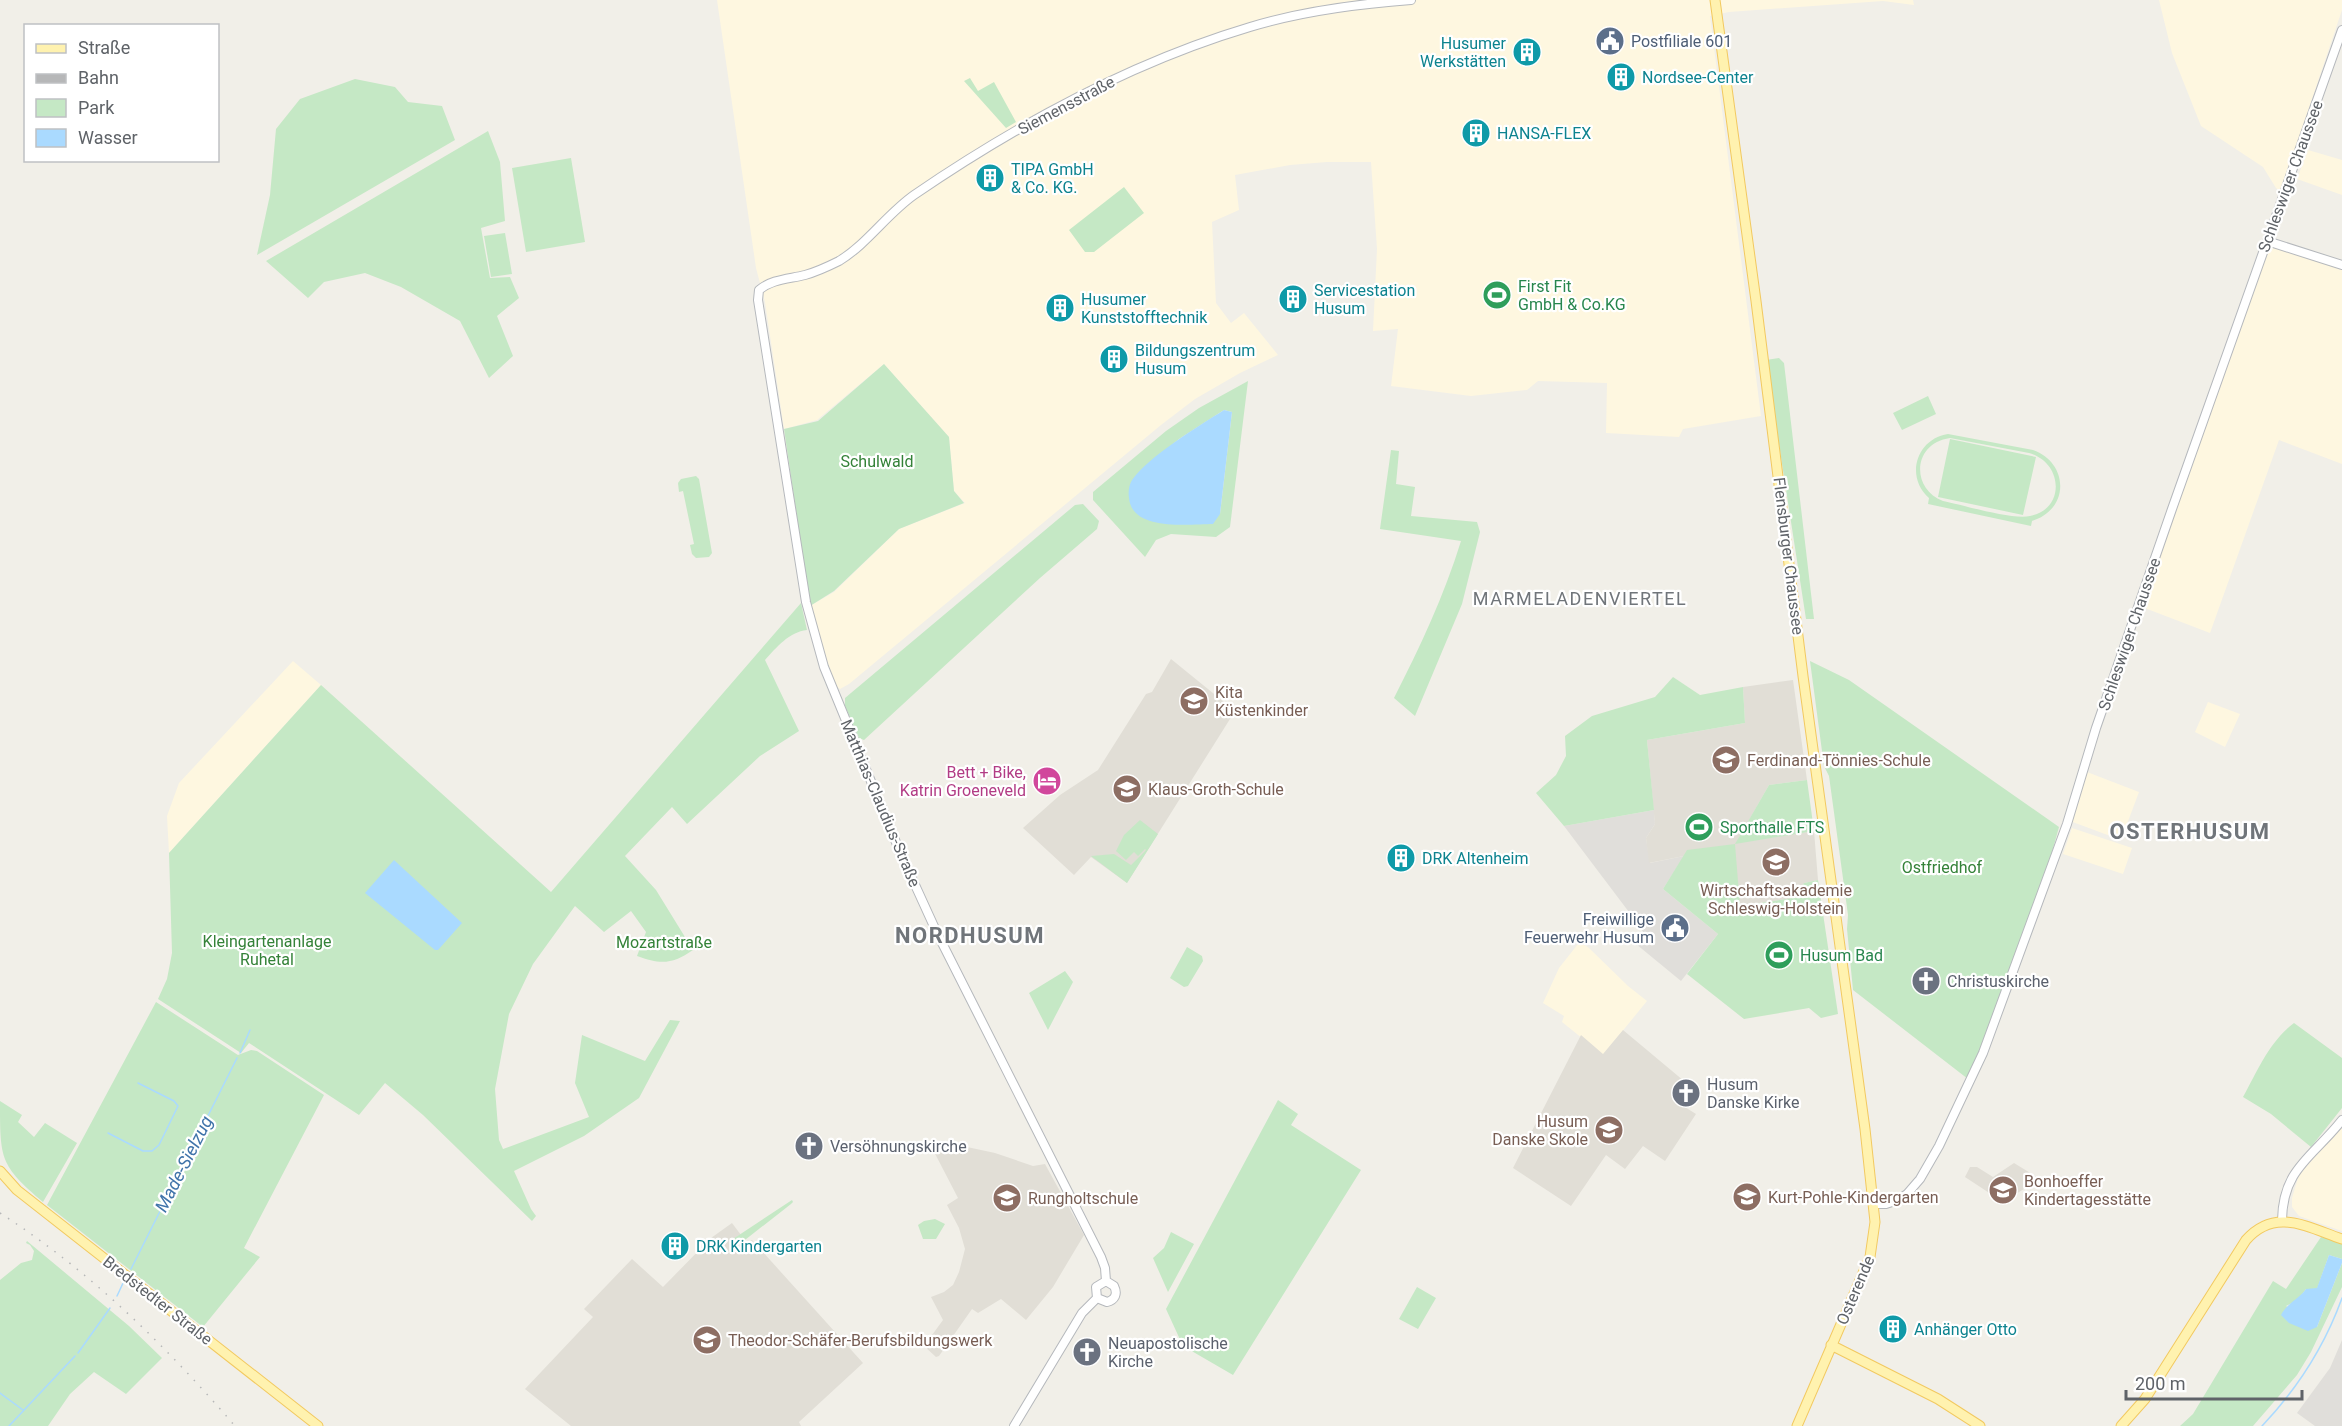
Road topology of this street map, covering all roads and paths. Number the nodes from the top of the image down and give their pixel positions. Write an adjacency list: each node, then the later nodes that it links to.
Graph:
1 (1411, 0): 6 (street, Siemensstraße)
2 (1715, 0): 7 (main road, Flensburger Chaussee)
3 (2342, 30): 4 (street, Schleswiger Chaussee)
4 (2267, 241): 5 (street); 10 (street, Schleswiger Chaussee)
5 (2342, 265)
6 (759, 290): 13 (street, Matthias-Claudius-Straße)
7 (1863, 1111): 10 (main road, Osterende)
8 (2342, 1120): 11 (street)
9 (0, 1171): 16 (main road, Bredstedter Straße)
10 (1874, 1204): 15 (main road, Osterende)
11 (2282, 1220): 12 (main road); 20 (main road)
12 (2342, 1239)
13 (1106, 1281): 14 (street); 14 (street, Matthias-Claudius-Straße)
14 (1097, 1298): 17 (street)
15 (1831, 1345): 18 (main road, Osterende); 19 (main road)
16 (318, 1426)
17 (1014, 1426)
18 (1797, 1426)
19 (1980, 1426)
20 (2121, 1426)

